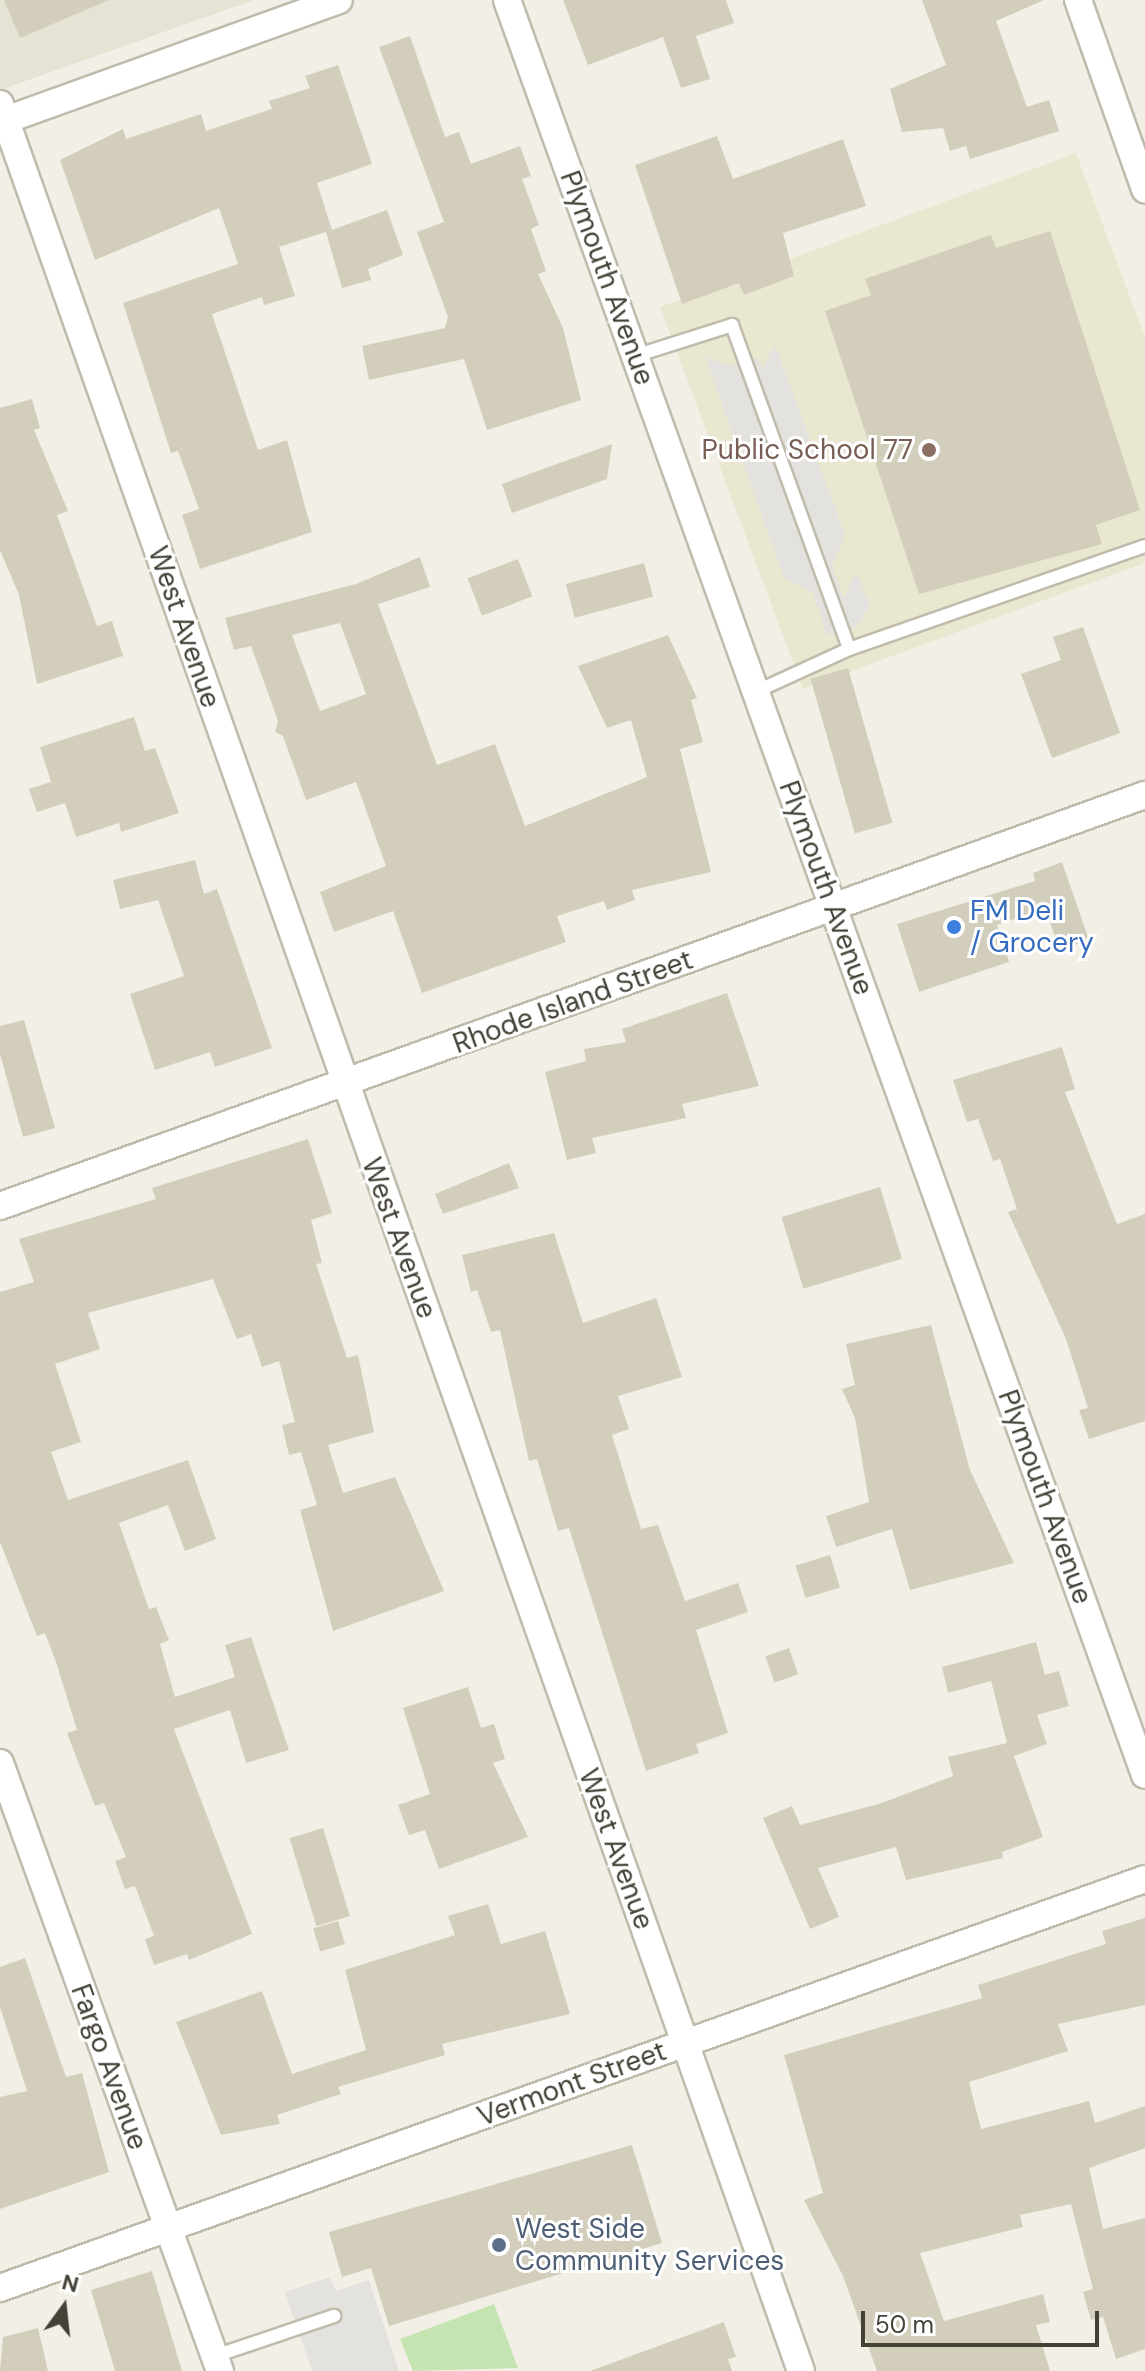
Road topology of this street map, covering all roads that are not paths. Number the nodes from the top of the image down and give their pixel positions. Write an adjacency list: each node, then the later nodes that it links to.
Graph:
1 (339, 0): 4 (street)
2 (507, 0): 6 (street, Plymouth Avenue)
3 (1078, 0): 5 (street)
4 (2, 115): 12 (street, West Avenue)
5 (1145, 189)
6 (635, 356): 8 (lane); 9 (street, Plymouth Avenue)
7 (1145, 546): 8 (lane)
8 (849, 649): 9 (lane)
9 (755, 692): 11 (street, Plymouth Avenue)
10 (1145, 795): 11 (street, Rhode Island Street)
11 (834, 909): 12 (street, Rhode Island Street); 15 (street, Plymouth Avenue)
12 (344, 1084): 13 (street, Rhode Island Street); 17 (street, West Avenue)
13 (0, 1206)
14 (0, 1763): 18 (street, Fargo Avenue)
15 (1145, 1775)
16 (1145, 1879): 17 (street, Vermont Street)
17 (684, 2044): 18 (street, Vermont Street); 22 (street, West Avenue)
18 (167, 2228): 19 (street, Vermont Street); 21 (street, Fargo Avenue)
19 (0, 2288)
20 (334, 2316): 21 (lane)
21 (218, 2364)
22 (801, 2371)

